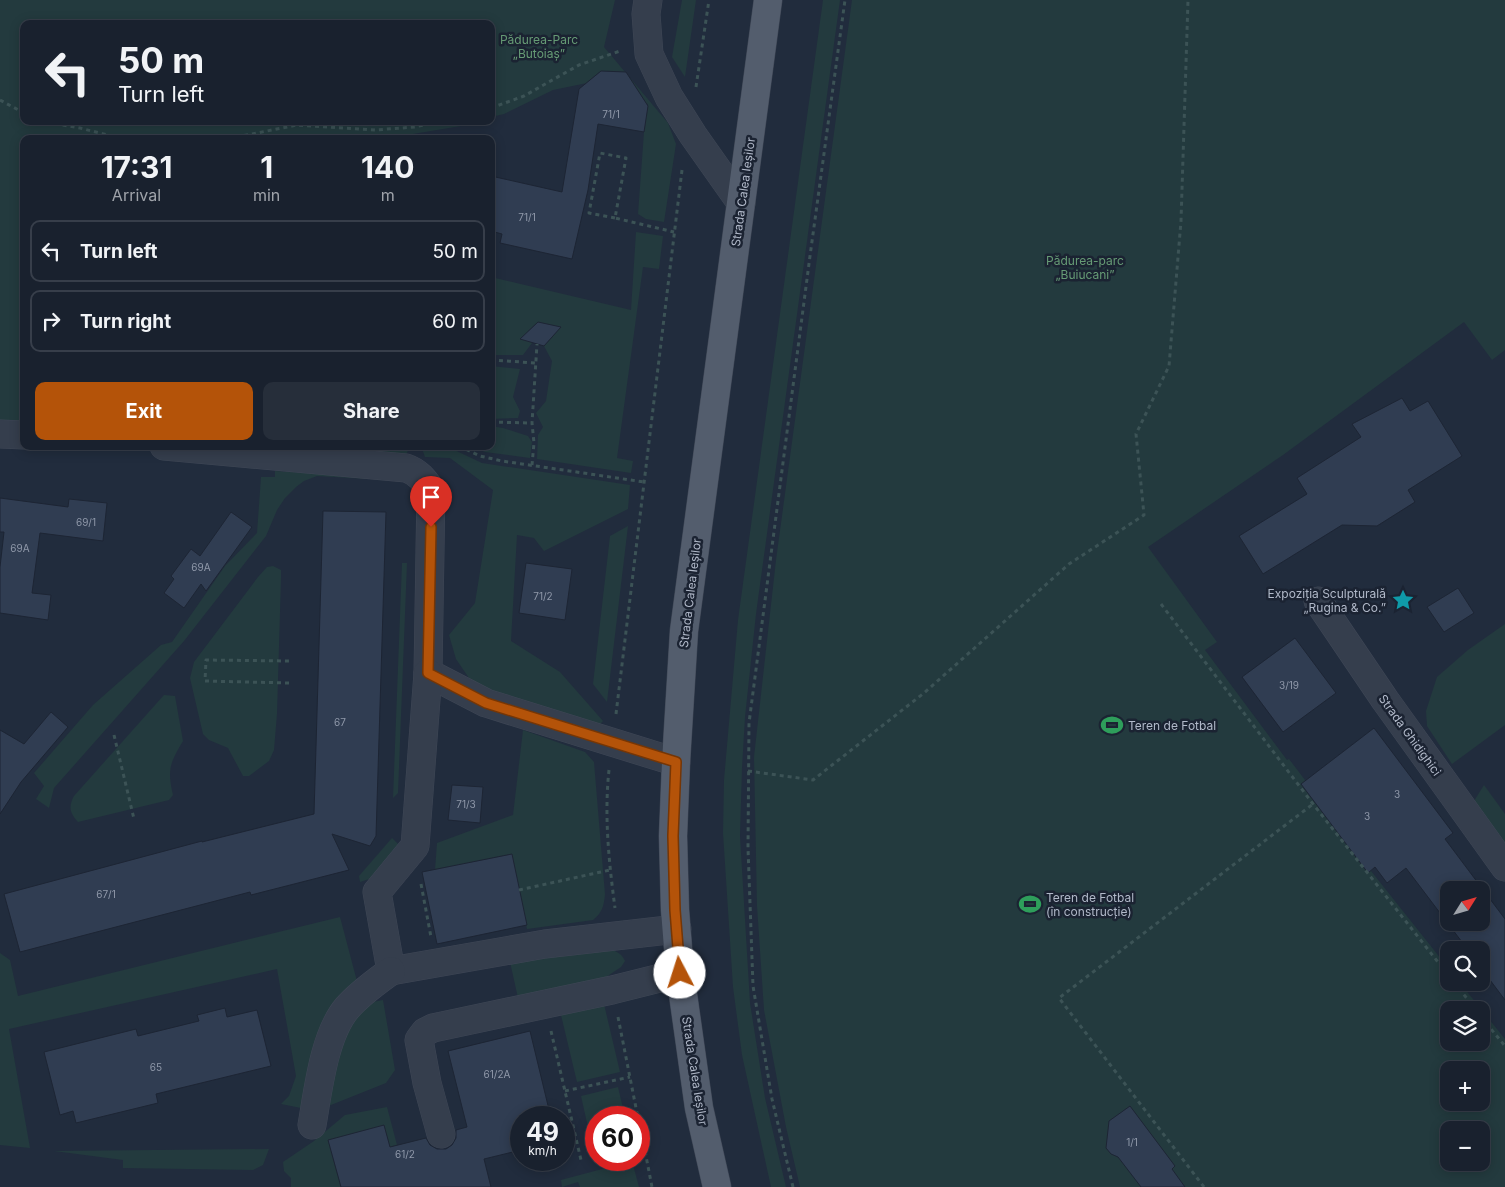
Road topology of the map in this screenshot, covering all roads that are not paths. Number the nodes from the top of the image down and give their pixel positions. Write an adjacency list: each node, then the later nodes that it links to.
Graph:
1 (648, 0): 3 (lane)
2 (768, 0): 3 (main road, Strada Calea Ieșilor)
3 (742, 203): 9 (main road, Strada Calea Ieșilor)
4 (0, 434): 5 (lane)
5 (20, 435)
6 (208, 450): 8 (lane)
7 (1318, 601): 10 (lane, Strada Ghidighici)
8 (428, 673): 9 (lane); 12 (lane)
9 (676, 762): 11 (main road, Strada Calea Ieșilor)
10 (1505, 867)
11 (677, 929): 12 (lane); 13 (main road, Strada Calea Ieșilor)
12 (391, 970): 14 (lane)
13 (680, 973): 15 (lane); 16 (main road, Strada Calea Ieșilor)
14 (312, 1125)
15 (441, 1134)
16 (717, 1187)

